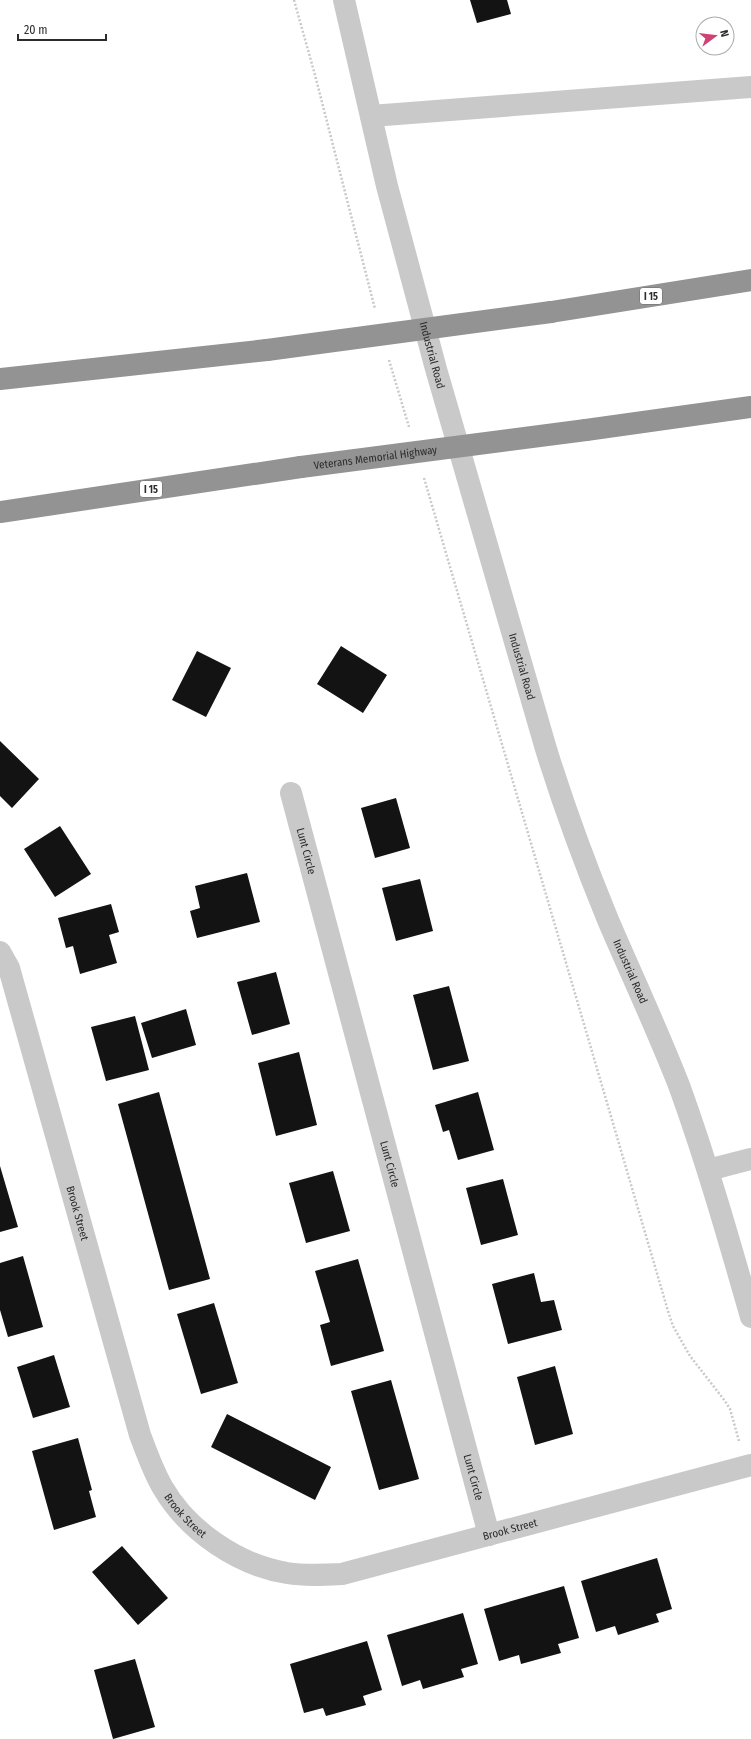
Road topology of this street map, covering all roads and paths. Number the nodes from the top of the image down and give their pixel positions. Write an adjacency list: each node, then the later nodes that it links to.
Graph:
1 (294, 0): 6 (path)
2 (344, 0): 4 (street, Industrial Road)
3 (751, 87): 4 (street)
4 (371, 116): 16 (street, Industrial Road)
5 (751, 280): 8 (highway, I 15, bridge)
6 (376, 312)
7 (388, 354): 10 (path)
8 (0, 379)
9 (751, 407): 12 (highway, Veterans Memorial Highway / I 15, bridge)
10 (410, 429)
11 (423, 475): 18 (path)
12 (0, 512)
13 (291, 793): 20 (street, Lunt Circle)
14 (0, 952): 20 (street, Brook Street)
15 (751, 1159): 16 (street)
16 (708, 1170): 17 (street, Industrial Road)
17 (751, 1316)
18 (732, 1417)
19 (751, 1465): 20 (street, Brook Street)
20 (489, 1535)

